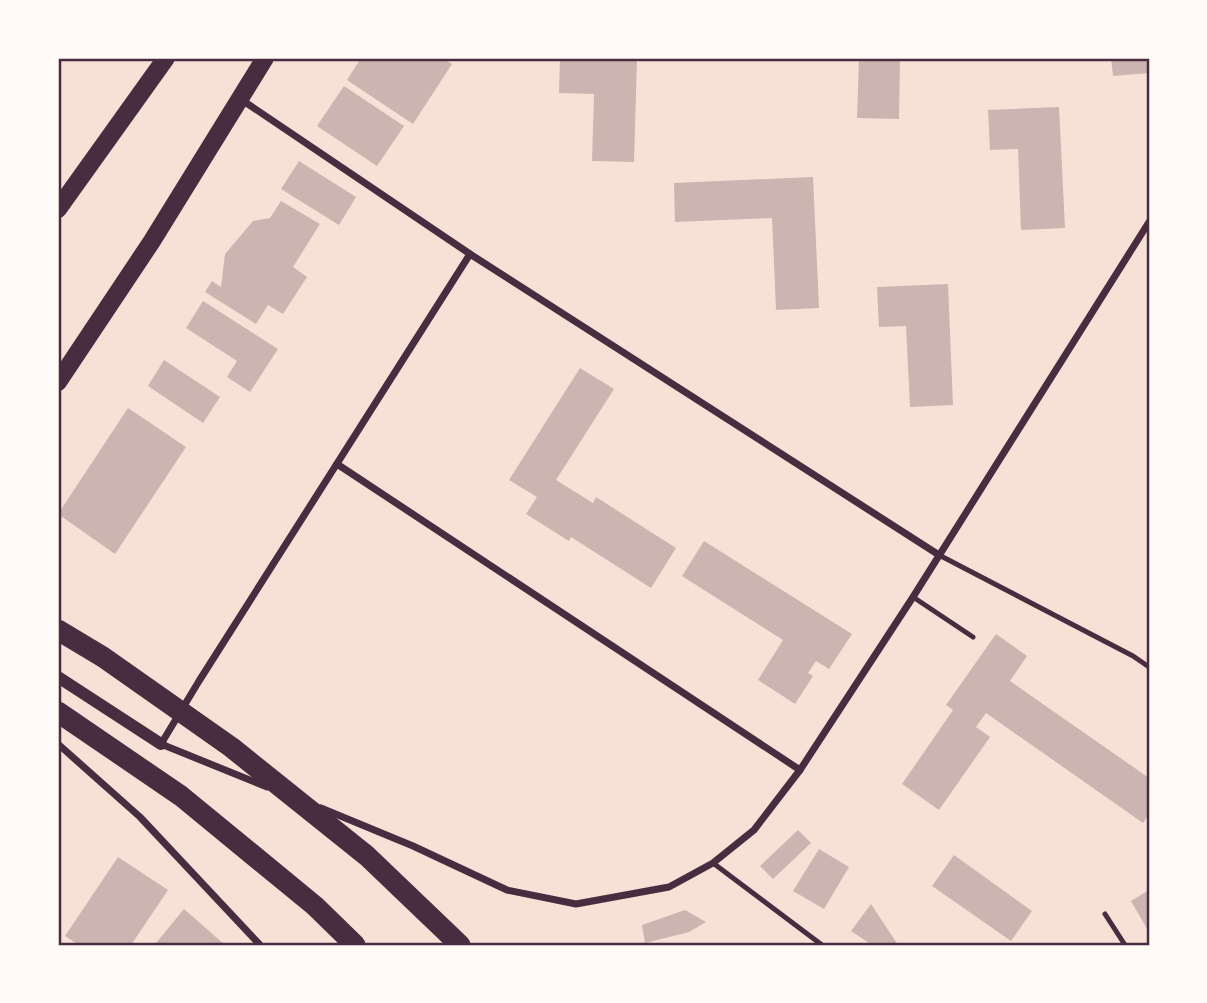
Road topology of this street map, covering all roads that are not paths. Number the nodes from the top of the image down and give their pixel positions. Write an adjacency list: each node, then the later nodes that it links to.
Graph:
1 (166, 58): 4 (main road)
2 (265, 58): 3 (main road)
3 (239, 98): 6 (street); 7 (main road)
4 (58, 209)
5 (1149, 222): 9 (street)
6 (470, 254): 8 (street); 9 (street)
7 (58, 382)
8 (337, 464): 19 (street); 20 (street)
9 (939, 555): 10 (street); 13 (lane)
10 (914, 597): 12 (lane); 20 (street)
11 (58, 630): 25 (highway)
12 (974, 637)
13 (1149, 667)
14 (58, 677): 16 (street)
15 (58, 687): 16 (street)
16 (99, 704): 19 (street)
17 (58, 712): 24 (highway)
18 (58, 744): 23 (street)
19 (161, 744): 21 (street)
20 (800, 770): 21 (street)
21 (713, 863): 26 (lane)
22 (1105, 914): 27 (lane)
23 (260, 945)
24 (355, 945)
25 (460, 945)
26 (822, 945)
27 (1125, 945)

